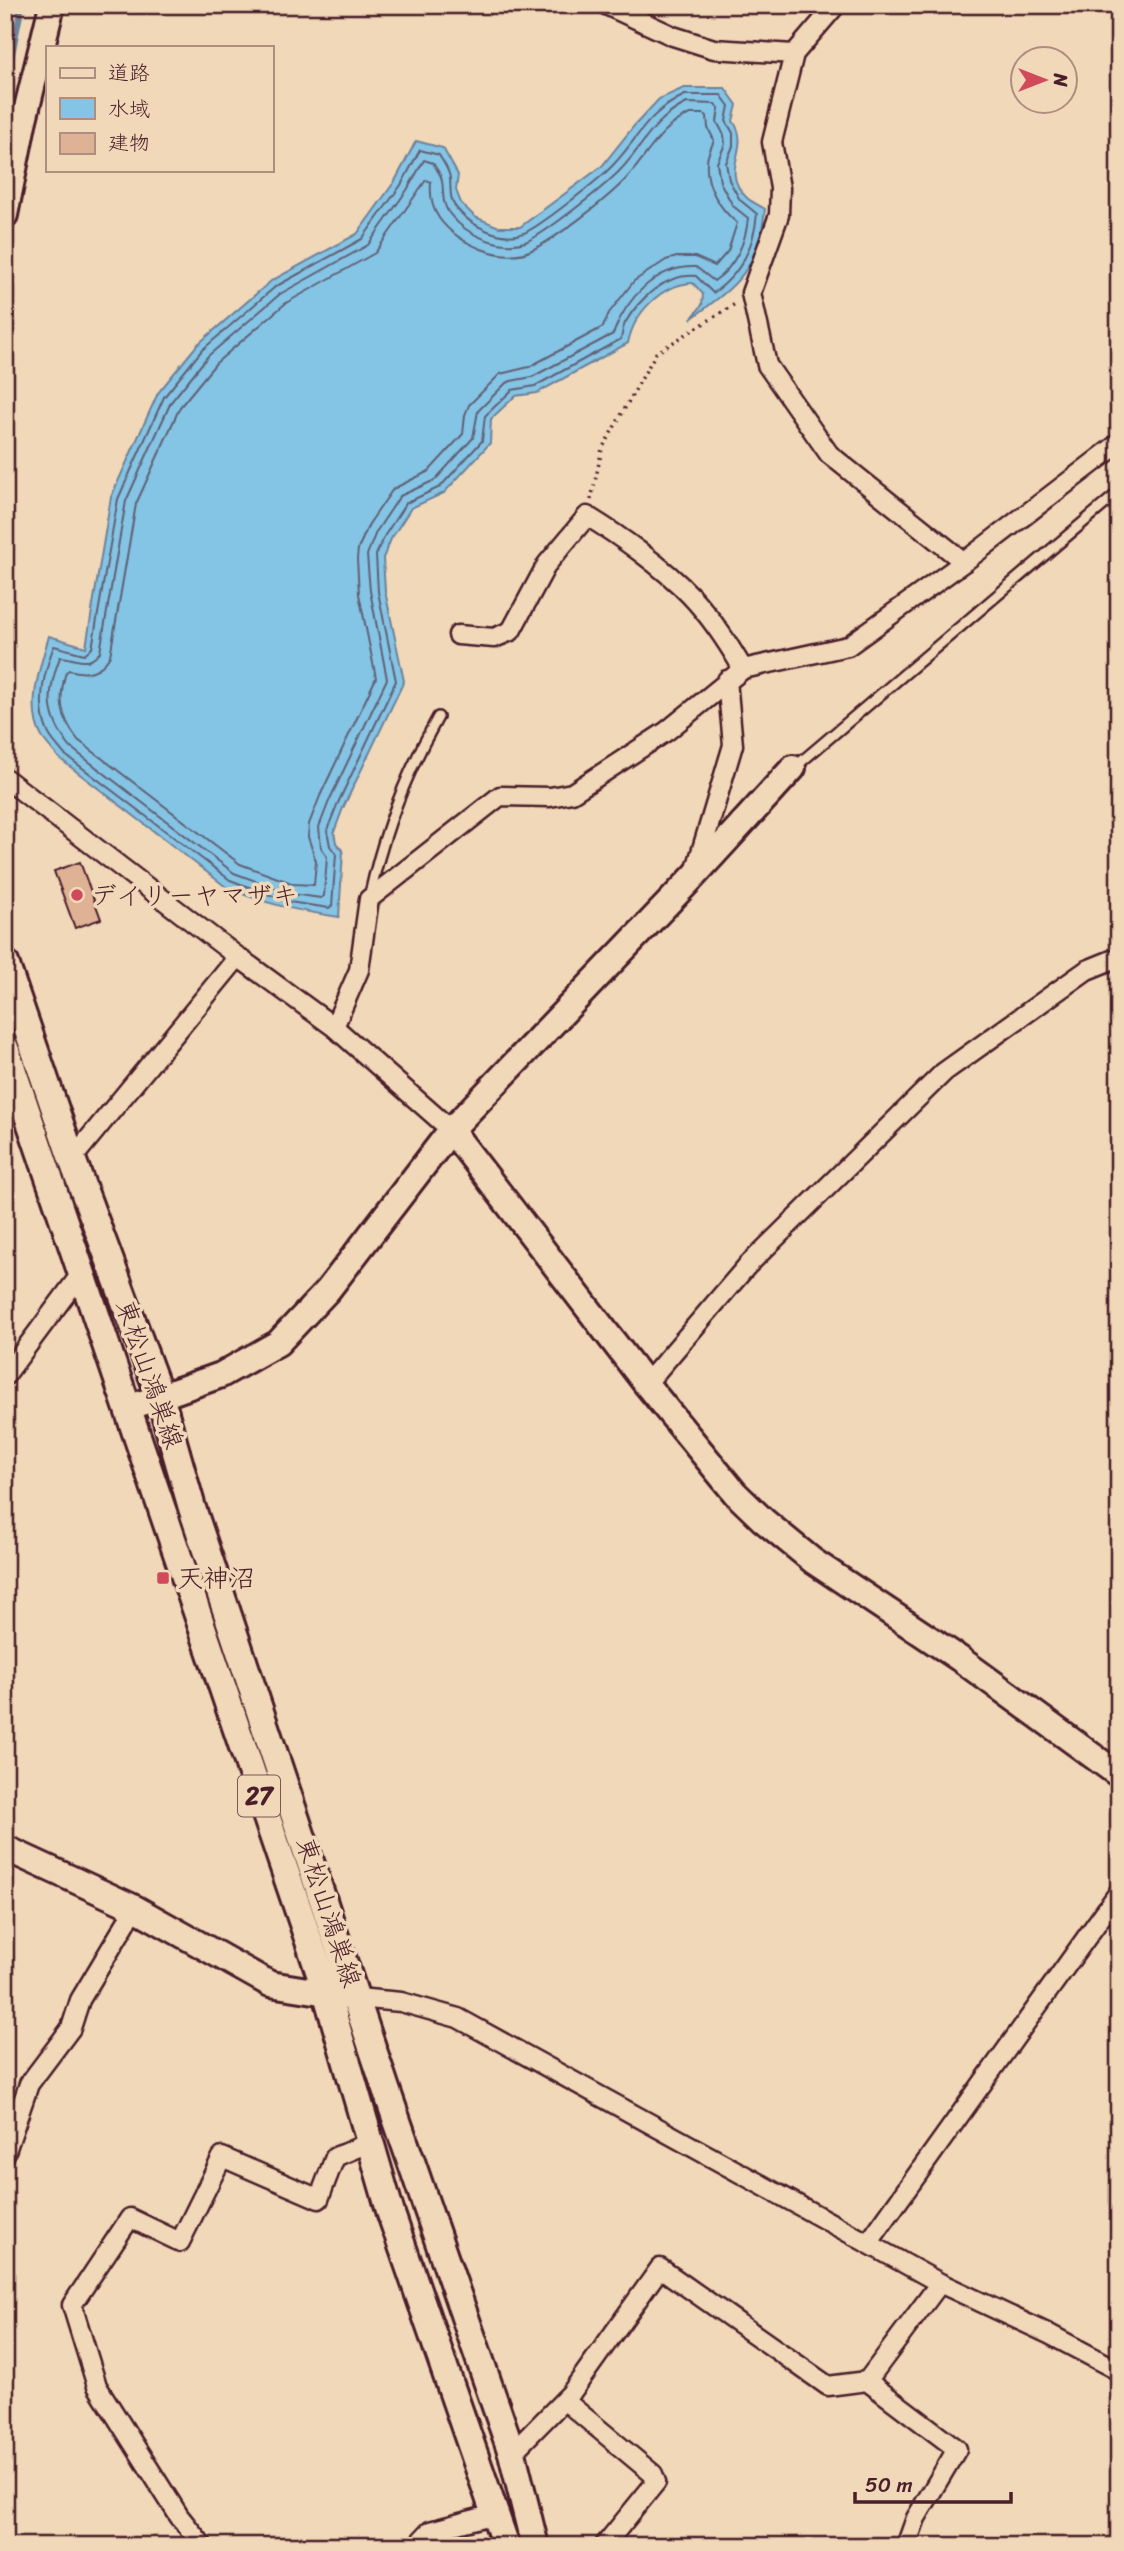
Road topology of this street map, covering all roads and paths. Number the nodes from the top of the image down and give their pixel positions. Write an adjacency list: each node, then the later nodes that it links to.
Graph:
1 (52, 5): 5 (street)
2 (606, 5): 4 (street)
3 (836, 5): 4 (street)
4 (794, 54): 7 (street)
5 (14, 123): 6 (street)
6 (5, 215)
7 (751, 293): 10 (path); 11 (street)
8 (1119, 443): 11 (street)
9 (1119, 492): 16 (lane)
10 (587, 516): 12 (street); 13 (street)
11 (964, 562): 13 (street)
12 (457, 635)
13 (743, 669): 14 (street)
14 (727, 680): 18 (street); 19 (street)
15 (438, 717): 19 (lane)
16 (793, 768): 18 (street)
17 (5, 778): 20 (street)
18 (694, 876): 25 (street)
19 (369, 899): 23 (street)
20 (238, 957): 23 (street); 26 (street)
21 (1119, 957): 29 (street)
22 (5, 964): 26 (main road, 東松山鴻巣線 / 27)
23 (334, 1027): 25 (street)
24 (5, 1048): 27 (main road, 東松山鴻巣線 / 27)
25 (451, 1130): 29 (street); 30 (street)
26 (72, 1159): 30 (main road, 東松山鴻巣線 / 27)
27 (83, 1271): 28 (street); 31 (main road, 東松山鴻巣線 / 27)
28 (5, 1376)
29 (646, 1384): 32 (street)
30 (160, 1396): 31 (street); 37 (main road, 東松山鴻巣線 / 27)
31 (128, 1408): 36 (main road, 東松山鴻巣線 / 27)
32 (1119, 1775)
33 (5, 1848): 35 (street)
34 (1119, 1892): 40 (street)
35 (135, 1909): 36 (street); 39 (street)
36 (327, 1994): 37 (street); 38 (main road, 東松山鴻巣線 / 27)
37 (357, 1998): 40 (street); 45 (main road, 東松山鴻巣線 / 27)
38 (370, 2142): 46 (main road, 東松山鴻巣線 / 27); 47 (street)
39 (5, 2154)
40 (869, 2242): 41 (street)
41 (940, 2283): 42 (street); 43 (street)
42 (1119, 2371)
43 (867, 2381): 44 (street); 52 (street)
44 (564, 2400): 45 (street); 51 (street)
45 (512, 2454): 50 (main road, 東松山鴻巣線 / 27)
46 (495, 2514): 48 (street); 49 (main road, 東松山鴻巣線 / 27)
47 (202, 2546)
48 (416, 2546)
49 (506, 2546)
50 (535, 2546)
51 (604, 2546)
52 (906, 2546)

